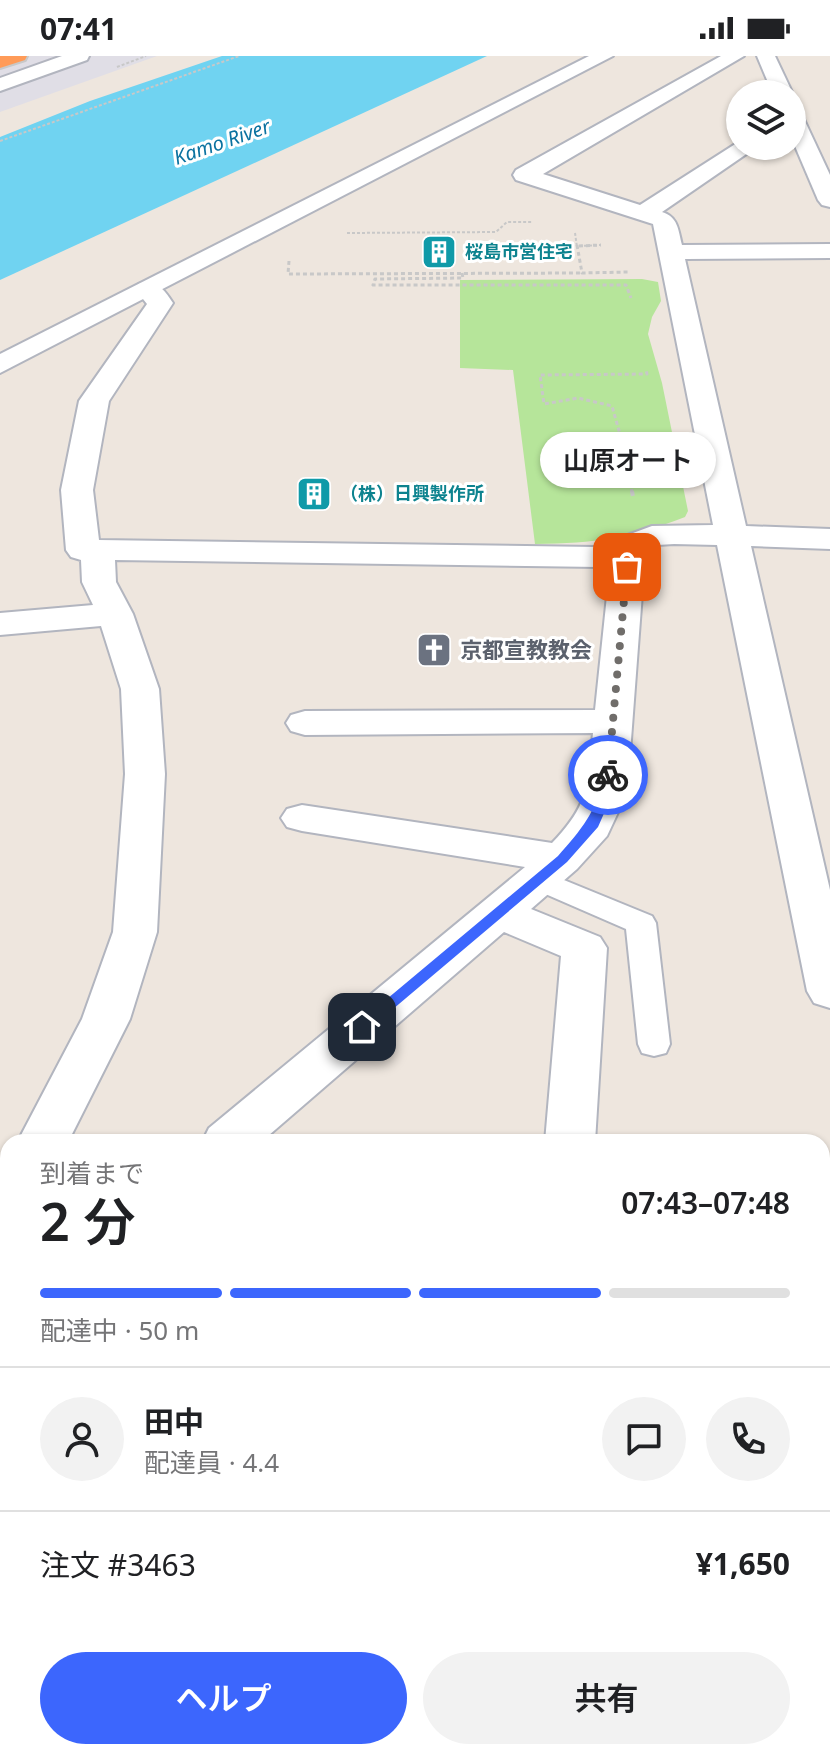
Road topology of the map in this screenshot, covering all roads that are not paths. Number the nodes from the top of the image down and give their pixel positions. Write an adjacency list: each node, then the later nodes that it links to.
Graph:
1 (12, 56): 7 (highway)
2 (18, 56): 7 (highway)
3 (80, 56): 9 (street)
4 (604, 56): 16 (street)
5 (735, 56): 13 (street)
6 (766, 56): 8 (street)
7 (0, 61)
8 (777, 80)
9 (0, 85)
10 (806, 147): 12 (street)
11 (726, 160): 13 (street)
12 (830, 200)
13 (645, 212): 15 (street)
14 (830, 251): 15 (street)
15 (671, 252): 18 (street)
16 (148, 289): 17 (street); 20 (street)
17 (0, 365)
18 (730, 536): 19 (street); 21 (street); 29 (street)
19 (830, 539)
20 (98, 550): 21 (street); 22 (street)
21 (623, 550): 24 (street)
22 (115, 614): 23 (street); 31 (street)
23 (0, 624)
24 (613, 721): 25 (street); 27 (street)
25 (305, 723)
26 (302, 818): 27 (street)
27 (550, 869): 28 (street); 30 (lane)
28 (497, 912): 32 (street); 33 (street)
29 (827, 963)
30 (654, 1044)
31 (47, 1134)
32 (236, 1134)
33 (571, 1134)

